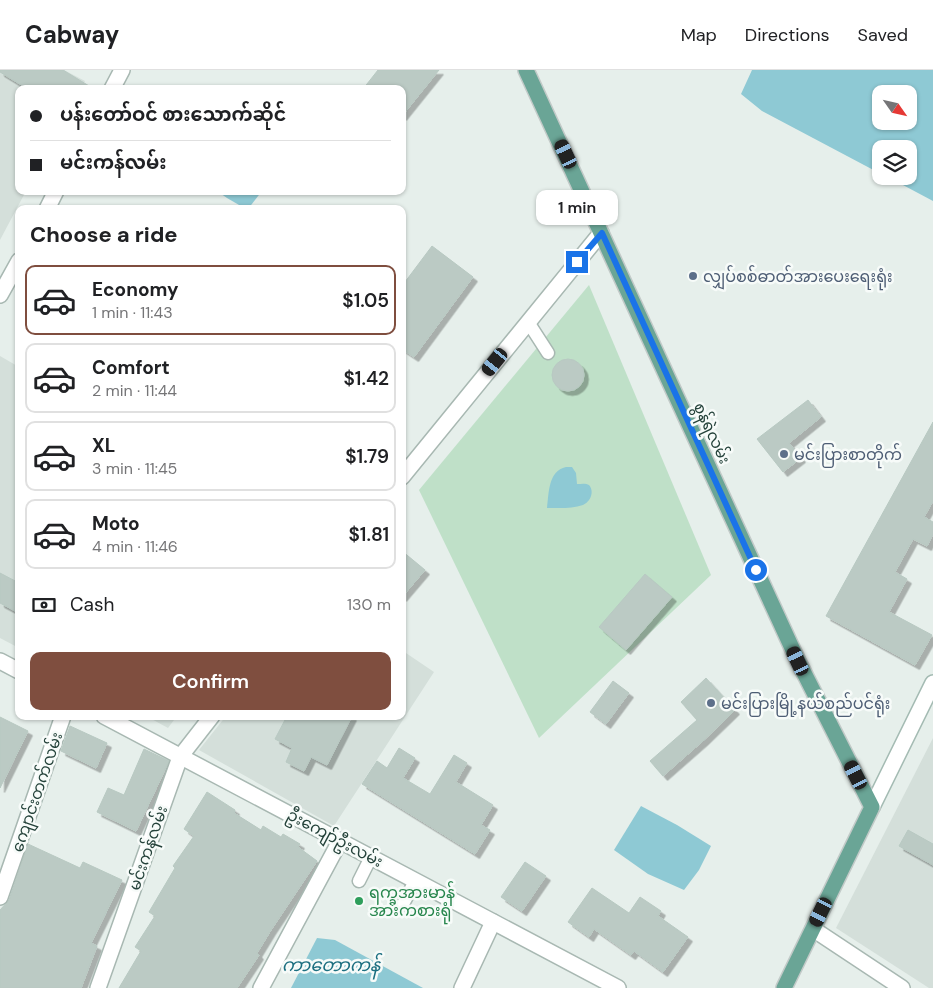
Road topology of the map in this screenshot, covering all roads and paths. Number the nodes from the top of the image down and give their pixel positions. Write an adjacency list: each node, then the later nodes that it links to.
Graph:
1 (122, 70): 3 (street)
2 (526, 70): 4 (main road, စွန်ရဲလမ်း)
3 (114, 85)
4 (602, 233): 7 (street); 17 (main road, စွန်ရဲလမ်း)
5 (15, 268): 6 (street)
6 (0, 295)
7 (528, 322): 8 (lane); 9 (street)
8 (548, 353)
9 (406, 473)
10 (0, 661): 11 (street)
11 (15, 669)
12 (933, 683): 17 (street)
13 (62, 720): 22 (street, ကျောင်းတက်လမ်း)
14 (111, 720): 16 (street, ဦးကျော်ဦးလမ်း)
15 (209, 720): 16 (street, မင်းကန်လမ်း)
16 (180, 757): 18 (street, ဦးကျော်ဦးလမ်း); 26 (street, မင်းကန်လမ်း)
17 (872, 807): 25 (main road)
18 (340, 841): 19 (street, ဦးကျော်ဦးလမ်း); 27 (street)
19 (371, 857): 20 (lane); 21 (street, ဦးကျော်ဦးလမ်း)
20 (359, 881)
21 (416, 881): 23 (lane); 24 (street, ဦးကျော်ဦးလမ်း)
22 (0, 897)
23 (403, 904)
24 (493, 922): 28 (street); 29 (street, ဦးကျော်ဦးလမ်း)
25 (812, 929): 30 (main road); 31 (street)
26 (98, 988)
27 (261, 988)
28 (462, 988)
29 (618, 988)
30 (784, 988)
31 (902, 988)

